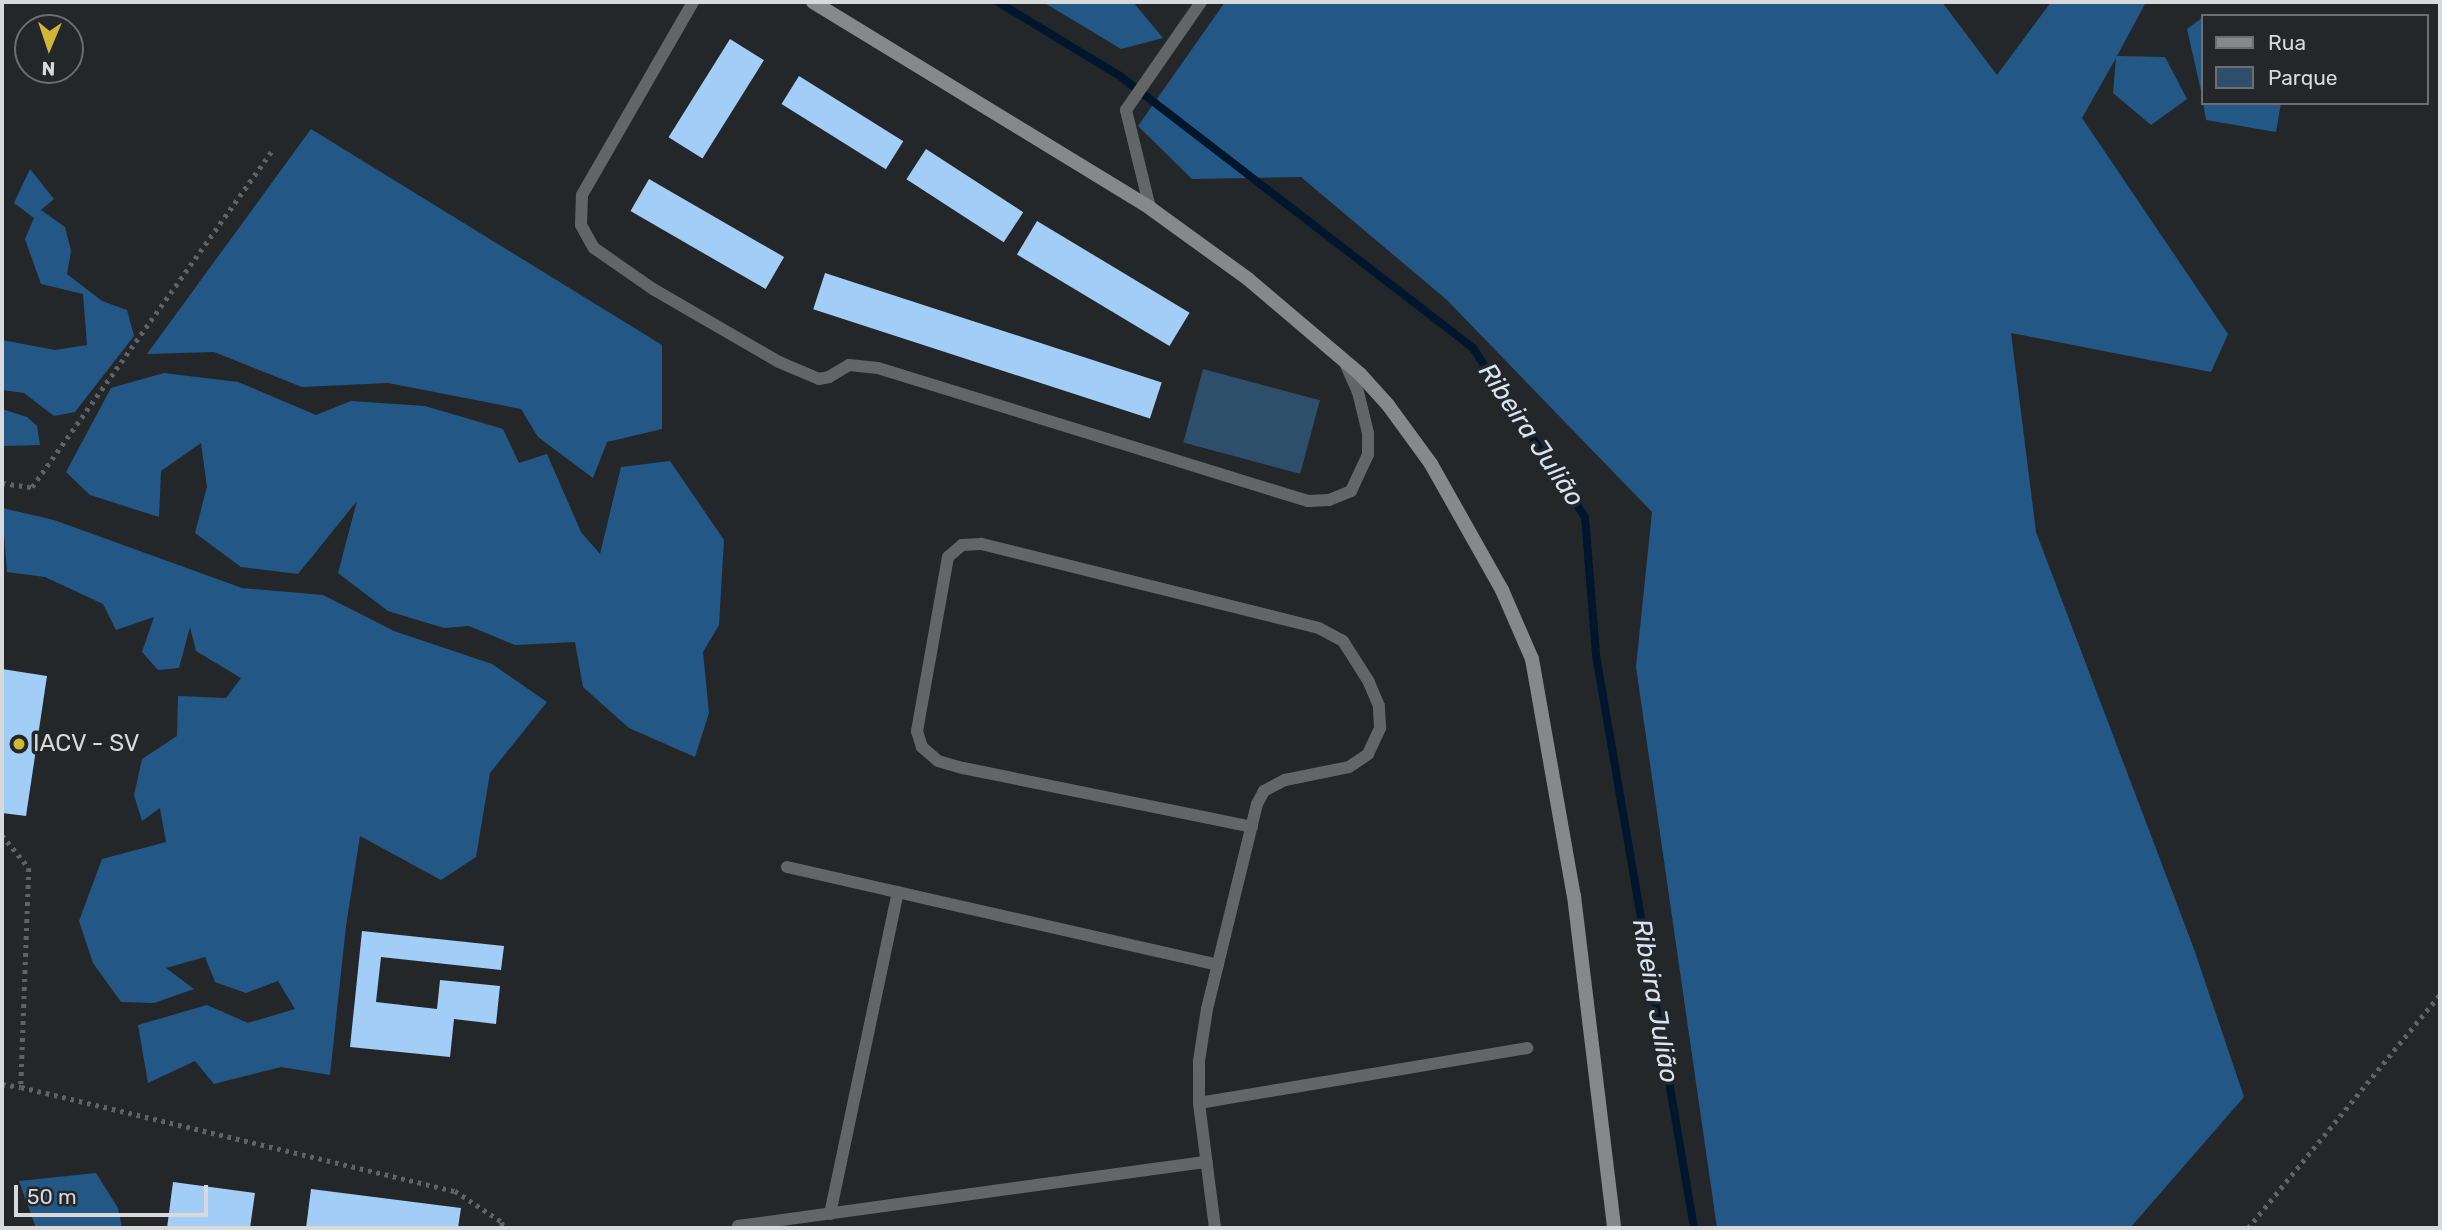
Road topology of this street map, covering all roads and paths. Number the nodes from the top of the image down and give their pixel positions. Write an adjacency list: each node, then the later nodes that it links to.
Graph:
1 (693, 2): 6 (lane)
2 (813, 2): 5 (main road)
3 (1201, 2): 5 (lane)
4 (272, 150): 7 (path)
5 (1150, 208): 6 (main road)
6 (1341, 355): 23 (main road)
7 (2, 483)
8 (1252, 827): 8 (lane); 12 (lane)
9 (2, 835): 16 (path)
10 (787, 867): 11 (lane)
11 (898, 892): 12 (lane); 19 (lane)
12 (1218, 965): 17 (lane)
13 (2440, 994): 24 (path)
14 (1527, 1048): 17 (lane)
15 (2, 1084): 16 (path)
16 (20, 1087): 21 (path)
17 (1199, 1103): 18 (lane)
18 (1207, 1162): 19 (lane); 22 (lane)
19 (830, 1214): 20 (lane)
20 (738, 1226)
21 (503, 1228)
22 (1215, 1228)
23 (1614, 1228)
24 (2248, 1228)

